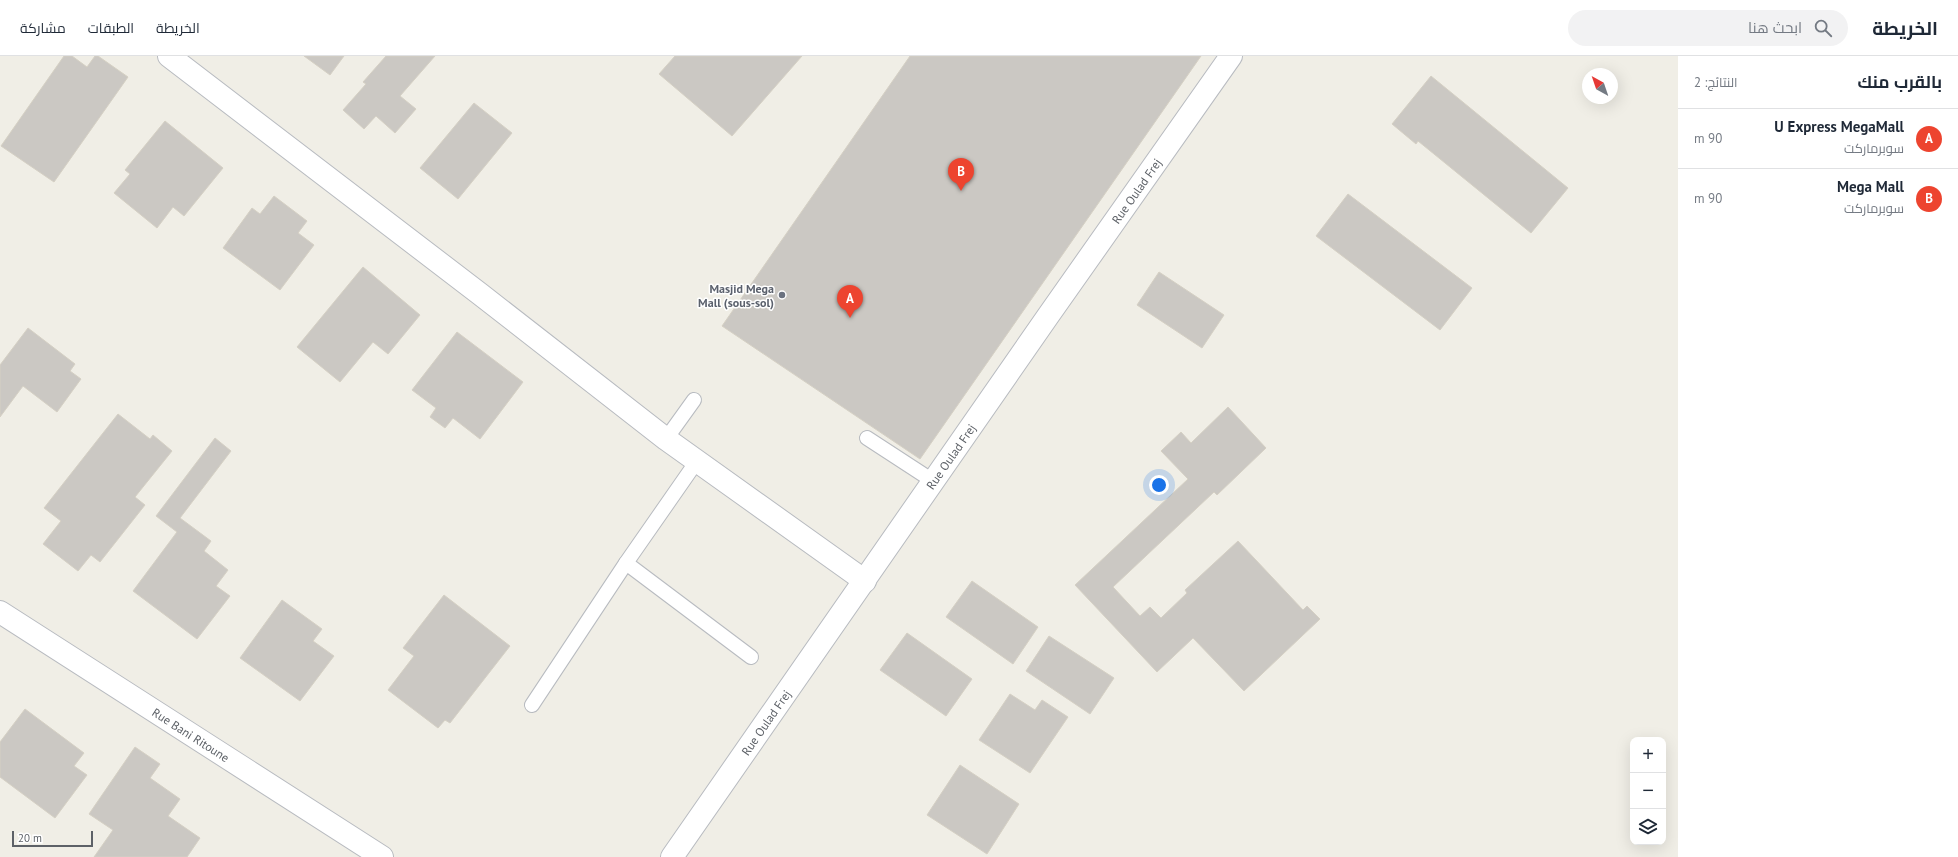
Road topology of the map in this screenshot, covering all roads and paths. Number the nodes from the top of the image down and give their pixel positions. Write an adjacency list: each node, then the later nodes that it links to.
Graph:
1 (169, 56): 5 (street)
2 (1231, 56): 7 (street, Rue Oulad Frej)
3 (694, 400): 5 (lane)
4 (867, 438): 7 (lane)
5 (666, 439): 6 (street)
6 (698, 462): 8 (lane); 9 (street)
7 (934, 481): 9 (street, Rue Oulad Frej)
8 (626, 563): 11 (lane); 12 (lane)
9 (865, 581): 14 (street, Rue Oulad Frej)
10 (0, 612): 13 (street, Rue Bani Ritoune)
11 (751, 657)
12 (532, 705)
13 (382, 857)
14 (672, 857)

